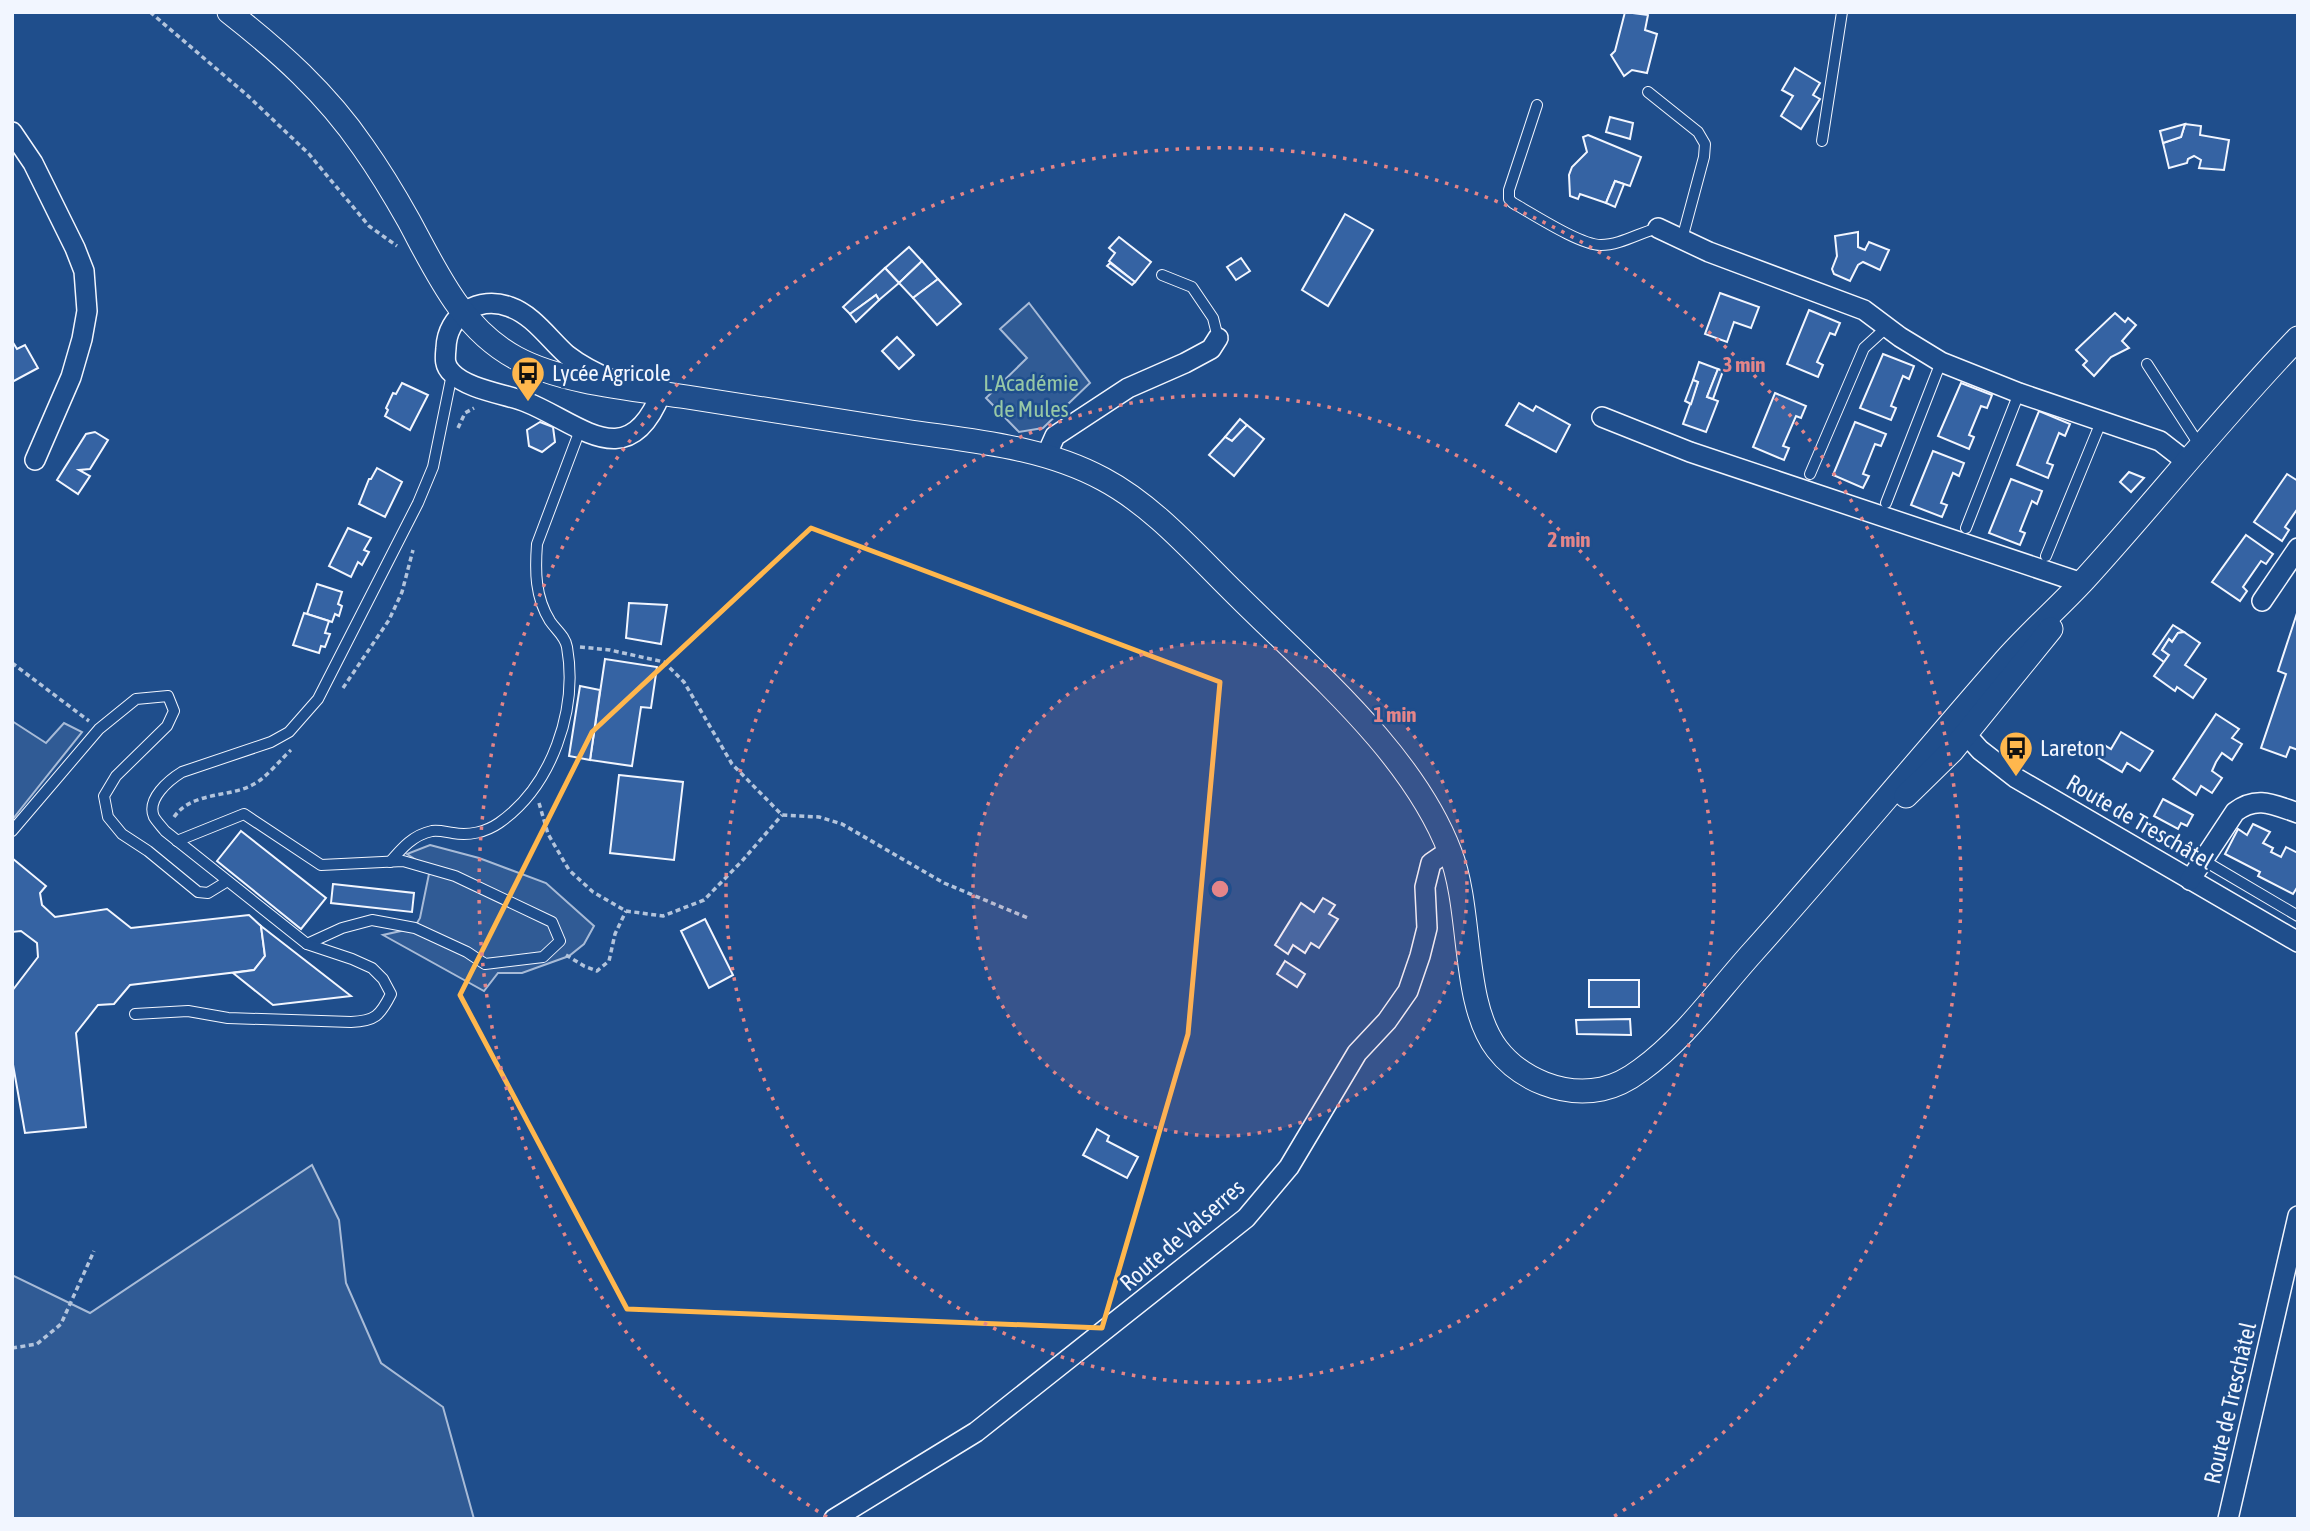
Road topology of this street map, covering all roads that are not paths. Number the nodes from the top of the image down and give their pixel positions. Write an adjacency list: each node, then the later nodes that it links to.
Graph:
1 (229, 12): 10 (street)
2 (1842, 12): 6 (lane)
3 (1648, 92): 8 (lane)
4 (1537, 105): 7 (lane)
5 (12, 132): 25 (street)
6 (1822, 141)
7 (1658, 228): 8 (street)
8 (1682, 239): 11 (street)
9 (1162, 275): 12 (lane)
10 (462, 313): 16 (street); 17 (street); 17 (street)
11 (1887, 327): 14 (street); 26 (lane)
12 (1218, 338): 24 (street)
13 (2298, 338): 23 (street)
14 (1941, 362): 19 (street); 27 (lane)
15 (2147, 364): 23 (lane)
16 (452, 374): 22 (street); 36 (lane)
17 (633, 389): 18 (street)
18 (661, 393): 22 (street); 24 (street)
19 (2019, 393): 21 (street); 28 (lane)
20 (1602, 417): 31 (street)
21 (2101, 422): 23 (street); 30 (lane)
22 (580, 430): 39 (lane)
23 (2194, 454): 31 (street)
24 (1046, 456): 37 (street)
25 (35, 460)
26 (1810, 474)
27 (1886, 503)
28 (1966, 528)
29 (2298, 548): 32 (street)
30 (2046, 555)
31 (2082, 583): 33 (street); 33 (street)
32 (2262, 601)
33 (1954, 734): 37 (street); 40 (street, Route de Treschâtel)
34 (2298, 813): 38 (street)
35 (12, 831): 41 (lane)
36 (177, 841): 39 (lane); 41 (lane)
37 (1450, 850): 47 (street, Route de Valserres)
38 (2203, 860): 40 (street); 42 (lane)
39 (390, 862): 44 (lane)
40 (2190, 880): 43 (street, Route de Treschâtel)
41 (226, 882): 44 (lane)
42 (2298, 916)
43 (2298, 942)
44 (307, 944): 45 (lane)
45 (135, 1014)
46 (2298, 1216): 48 (street, Route de Treschâtel)
47 (834, 1519)
48 (2228, 1519)

